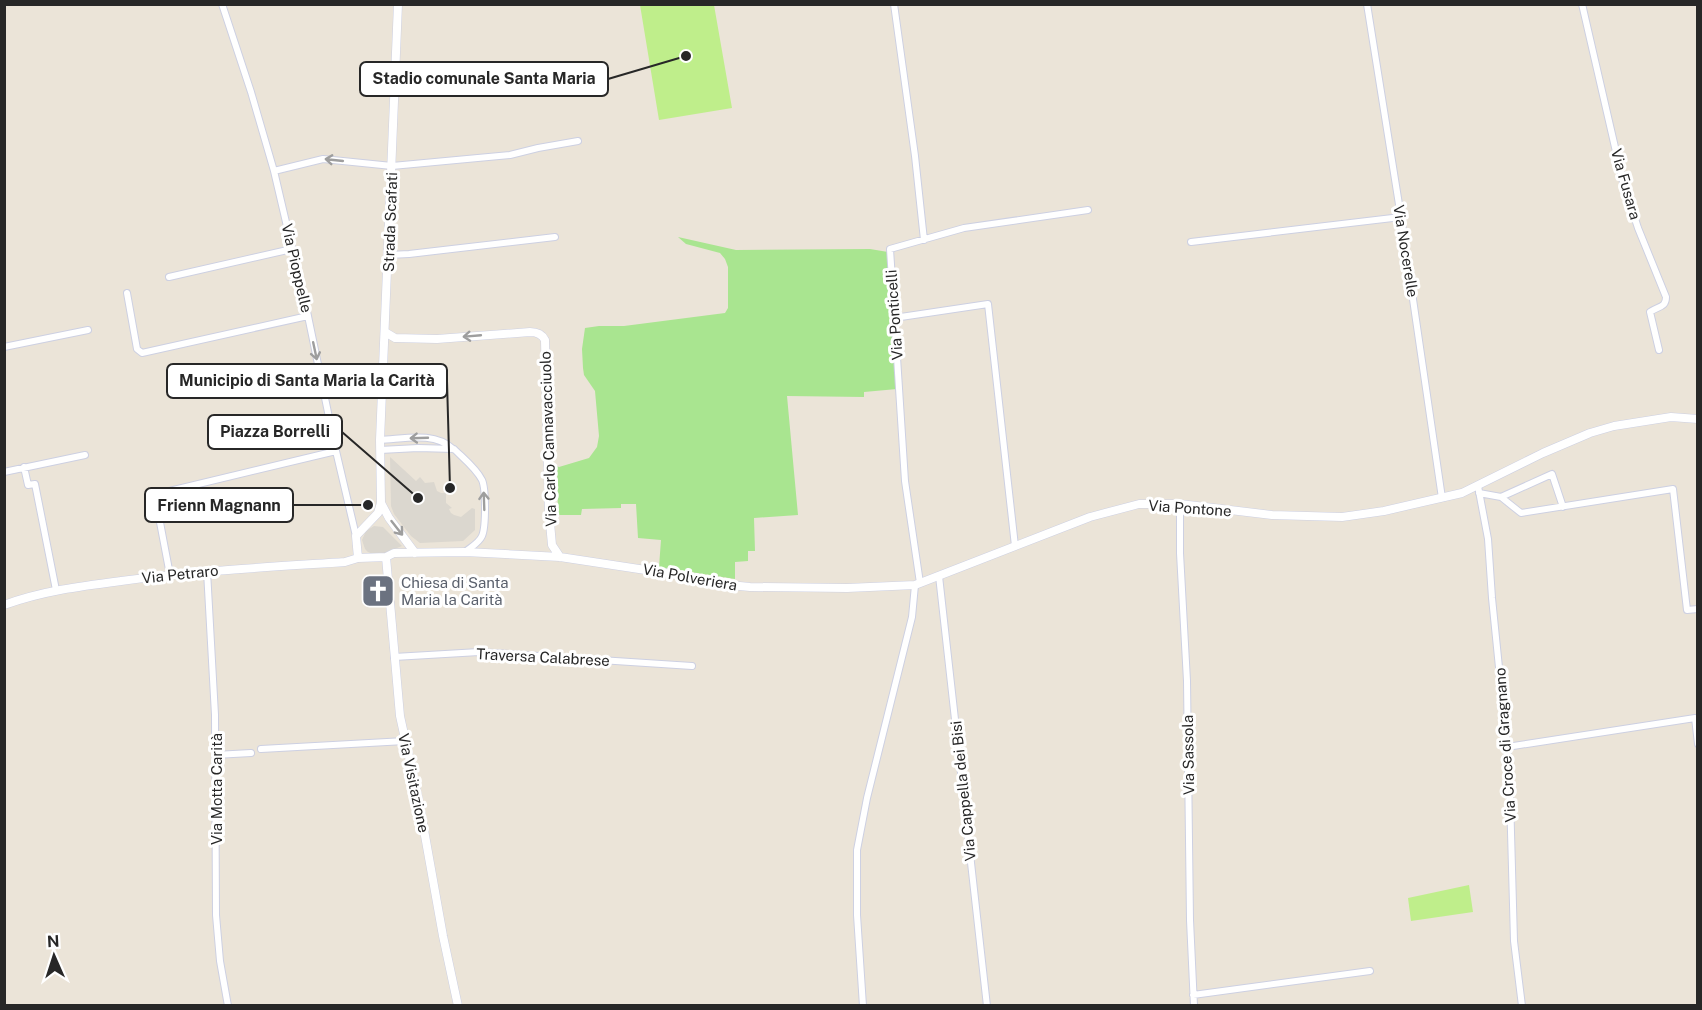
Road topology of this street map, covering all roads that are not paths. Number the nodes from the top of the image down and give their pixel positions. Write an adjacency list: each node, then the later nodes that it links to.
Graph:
1 (222, 4): 8 (street, Via Pioppelle)
2 (398, 4): 7 (street, Strada Scafati)
3 (894, 4): 12 (street)
4 (1367, 4): 10 (street, Via Nocerelle)
5 (1581, 4): 23 (street, Via Fusara)
6 (578, 141): 7 (street)
7 (392, 166): 8 (street, one-way to 8); 15 (street, Strada Scafati)
8 (274, 171): 14 (street, Via Pioppelle)
9 (1088, 210): 12 (street, Via Ponticelli)
10 (1401, 217): 13 (street); 34 (street, Via Nocerelle)
11 (555, 237): 15 (street)
12 (924, 240): 19 (street, Via Ponticelli)
13 (1191, 242)
14 (292, 249): 16 (street); 18 (street, Via Pioppelle)
15 (389, 255): 21 (street, Strada Scafati)
16 (169, 278)
17 (127, 294): 18 (street)
18 (308, 315): 28 (street, Via Pioppelle, one-way to 28)
19 (894, 318): 40 (street); 50 (street, Via Ponticelli)
20 (88, 330): 22 (street)
21 (385, 332): 25 (street, Strada Scafati); 39 (street, Via Carlo Cannavacciuolo, one-way to 21)
22 (4, 347)
23 (1659, 350)
24 (1698, 419): 32 (street, Via Pontone)
25 (380, 440): 26 (street, one-way to 25); 27 (street, Strada Scafati)
26 (454, 449): 27 (street); 42 (street, one-way to 26)
27 (380, 450): 35 (street)
28 (336, 451): 38 (street, Via Pioppelle); 48 (street)
29 (85, 455): 30 (street)
30 (24, 468): 31 (street); 51 (street)
31 (4, 472)
32 (1478, 489): 33 (street); 34 (street, Via Pontone); 58 (street, Via Croce di Gragnano)
33 (1501, 497): 37 (street); 37 (street)
34 (1442, 498): 36 (street, Via Pontone)
35 (381, 503): 38 (street); 41 (street, one-way to 41)
36 (1180, 504): 40 (street, Via Pontone); 63 (street, Via Sassola)
37 (1563, 507): 53 (street)
38 (356, 536): 46 (street)
39 (552, 545): 43 (street); 45 (street, Via Carlo Cannavacciuolo)
40 (1015, 546): 49 (street, Via Pontone)
41 (415, 552): 42 (street); 44 (street, Via Petraro)
42 (465, 552): 43 (street, Via Polveriera)
43 (543, 556): 45 (street, Via Polveriera)
44 (386, 557): 46 (street, Via Petraro); 54 (street, Via Visitazione)
45 (560, 557): 50 (street, Via Polveriera)
46 (358, 558): 47 (street, Via Petraro)
47 (207, 571): 48 (street, Via Petraro); 61 (street, Via Motta Carità)
48 (170, 575): 51 (street, Via Petraro)
49 (939, 576): 50 (street, Via Pontone); 67 (street, Via Cappella dei Bisi)
50 (917, 584): 66 (street)
51 (56, 590): 52 (street, Via Petraro)
52 (4, 605)
53 (1698, 609)
54 (394, 657): 55 (street, Traversa Calabrese); 56 (street, Via Visitazione)
55 (692, 666)
56 (405, 741): 59 (street); 65 (street, Via Visitazione)
57 (1698, 744): 58 (street)
58 (1508, 747): 69 (street, Via Croce di Gragnano)
59 (261, 749)
60 (251, 753): 61 (street)
61 (215, 754): 64 (street, Via Motta Carità)
62 (1370, 971): 63 (street)
63 (1193, 996): 68 (street, Via Sassola)
64 (228, 1005)
65 (458, 1005)
66 (863, 1005)
67 (987, 1005)
68 (1194, 1005)
69 (1522, 1005)

